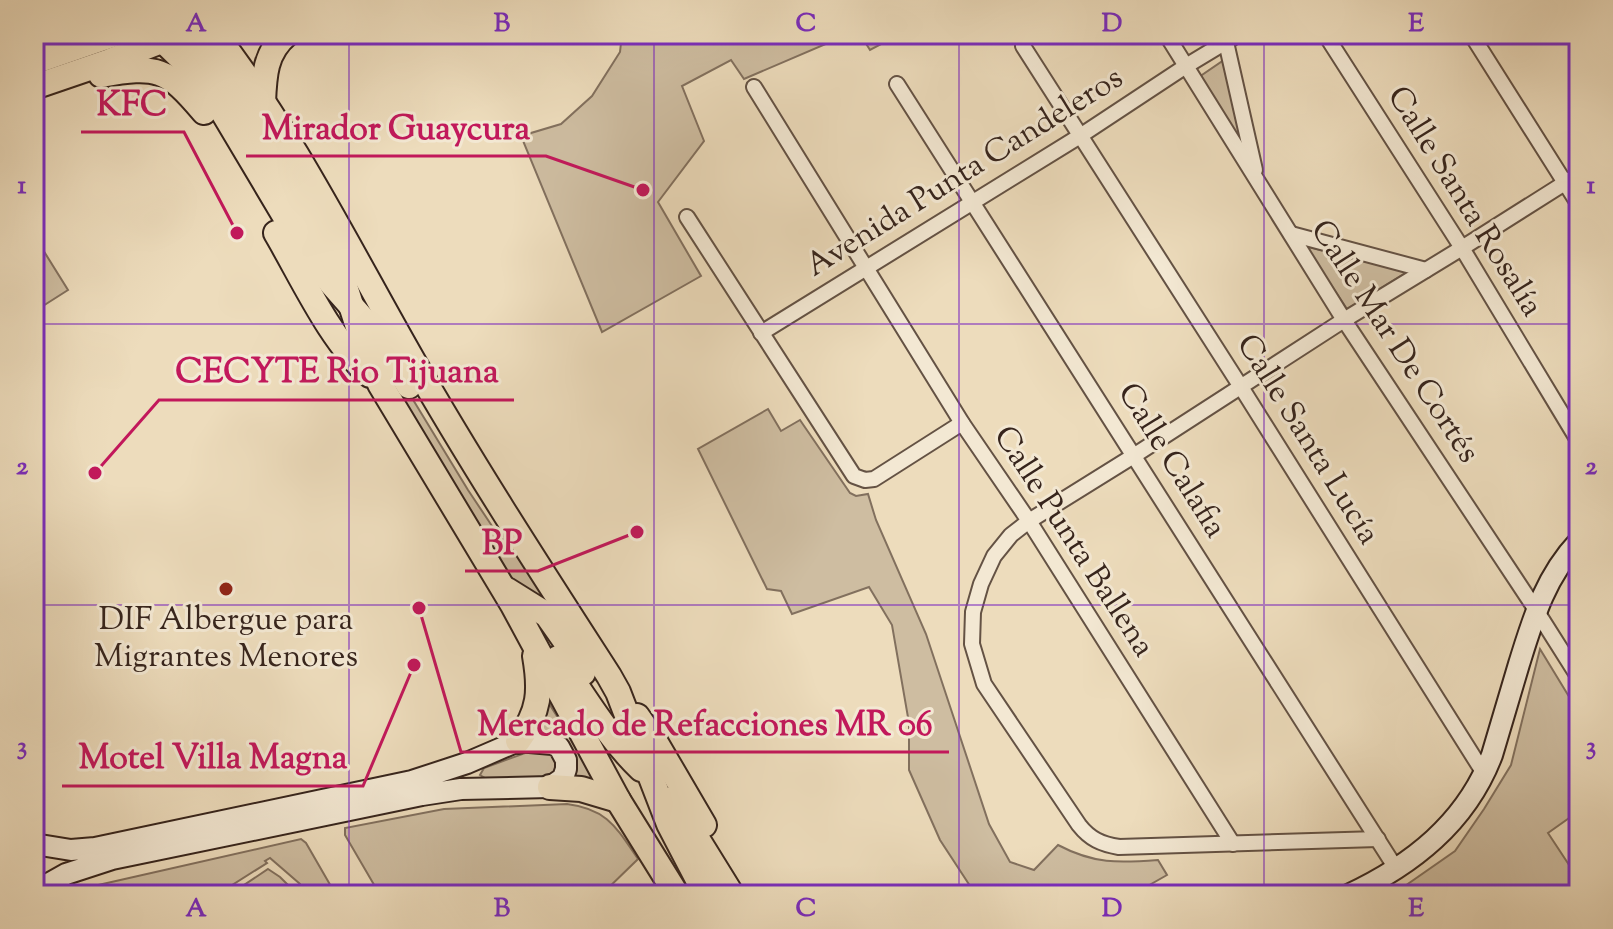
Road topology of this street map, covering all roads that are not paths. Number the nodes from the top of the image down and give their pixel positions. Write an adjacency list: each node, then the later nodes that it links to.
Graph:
1 (59, 34): 10 (main road)
2 (115, 34): 14 (main road)
3 (190, 34): 13 (main road)
4 (287, 34): 20 (main road)
5 (1166, 34): 15 (street, Calle Mar De Cortés)
6 (1239, 34): 11 (street, Avenida Punta Candeleros)
7 (1325, 34): 30 (street, Calle Santa Rosalía)
8 (1471, 34): 25 (street)
9 (166, 36): 13 (main road); 16 (main road)
10 (34, 42)
11 (1226, 42): 15 (street, Avenida Punta Candeleros); 24 (street)
12 (1023, 46): 22 (street, Calle Santa Lucía)
13 (220, 52): 20 (main road); 21 (main road); 33 (main road)
14 (34, 62)
15 (1186, 66): 22 (street, Avenida Punta Candeleros); 24 (street, Calle Mar De Cortés)
16 (79, 72): 18 (main road); 21 (main road)
17 (897, 84): 26 (street, Calle Calafia)
18 (34, 87)
19 (754, 87): 31 (street, Calle Punta Ballena)
20 (263, 103): 41 (main road)
21 (204, 112): 36 (main road)
22 (1080, 136): 26 (street, Avenida Punta Candeleros); 37 (street, Calle Santa Lucía)
23 (1579, 174): 25 (street)
24 (1258, 182): 29 (street, Calle Mar De Cortés)
25 (1565, 183): 27 (street); 30 (street)
26 (972, 203): 31 (street, Avenida Punta Candeleros); 40 (street, Calle Calafia)
27 (1579, 205)
28 (687, 217): 35 (street)
29 (1291, 234): 32 (street); 34 (street, Calle Mar De Cortés)
30 (1462, 248): 32 (street); 39 (street, Calle Santa Rosalía)
31 (866, 270): 35 (street, Avenida Punta Candeleros); 38 (street, Calle Punta Ballena)
32 (1426, 270): 34 (street)
33 (350, 304): 36 (main road); 41 (main road)
34 (1344, 320): 37 (street); 45 (street, Calle Mar De Cortés)
35 (761, 333): 38 (street)
36 (380, 384): 44 (main road)
37 (1241, 387): 40 (street); 50 (street, Calle Santa Lucía)
38 (962, 423): 42 (street, Calle Punta Ballena)
39 (1579, 442)
40 (1135, 455): 42 (street); 54 (street, Calle Calafia)
41 (507, 519): 48 (main road)
42 (1029, 521): 56 (street, Calle Punta Ballena); 56 (street)
43 (1579, 541): 45 (street)
44 (507, 595): 46 (main road); 48 (main road); 51 (main road)
45 (1536, 610): 47 (street, Calle Mar De Cortés); 50 (street)
46 (531, 638): 49 (main road); 53 (main road)
47 (1579, 678)
48 (613, 684): 51 (main road); 62 (main road)
49 (518, 741): 52 (street); 55 (street)
50 (1485, 775): 57 (street)
51 (651, 779): 60 (main road); 61 (main road)
52 (550, 787): 53 (main road); 58 (street)
53 (618, 800): 59 (main road)
54 (1378, 839): 56 (street); 57 (street, Calle Calafia)
55 (34, 844)
56 (1233, 844)
57 (1397, 870): 63 (street)
58 (34, 892)
59 (677, 895)
60 (706, 895)
61 (732, 895)
62 (746, 895)
63 (1348, 895)

